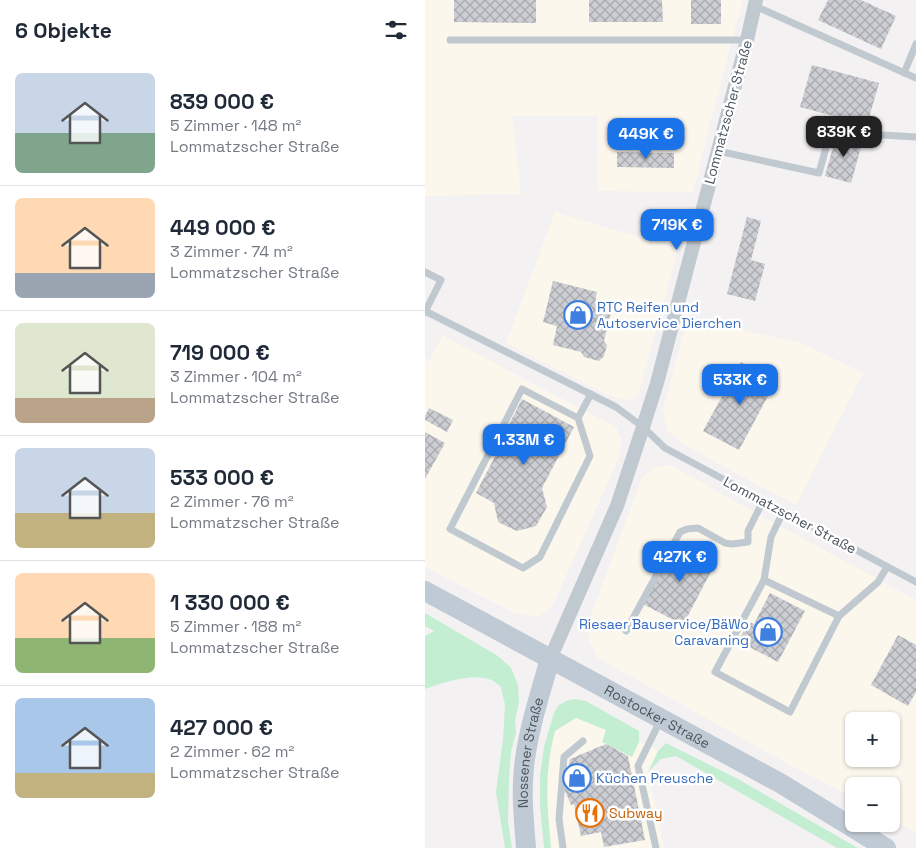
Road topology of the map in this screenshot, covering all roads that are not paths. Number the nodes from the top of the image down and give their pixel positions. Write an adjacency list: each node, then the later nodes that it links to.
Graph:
1 (756, 3): 3 (street, Lommatzscher Straße); 5 (lane)
2 (450, 40): 3 (lane)
3 (747, 40): 8 (street, Lommatzscher Straße)
4 (916, 44): 5 (lane)
5 (904, 72): 6 (lane)
6 (916, 78)
7 (916, 136): 8 (lane)
8 (718, 151): 13 (street, Lommatzscher Straße)
9 (425, 272): 10 (lane)
10 (425, 311): 11 (lane)
11 (591, 394): 12 (lane); 13 (lane)
12 (578, 418): 12 (lane)
13 (643, 427): 14 (lane, Lommatzscher Straße); 22 (street, Lommatzscher Straße)
14 (763, 501): 15 (lane, Lommatzscher Straße); 21 (lane)
15 (783, 512): 16 (lane, Lommatzscher Straße); 17 (lane)
16 (887, 567): 18 (lane, Lommatzscher Straße); 20 (lane)
17 (764, 580): 20 (lane); 20 (lane)
18 (916, 582)
19 (425, 591): 22 (street, Rostocker Straße)
20 (839, 616)
21 (627, 631)
22 (550, 659): 23 (street, Rostocker Straße); 25 (street, Nossener Straße)
23 (661, 718): 27 (lane); 28 (street, Rostocker Straße)
24 (583, 741): 26 (lane)
25 (526, 848)
26 (563, 848)
27 (656, 848)
28 (886, 848)

